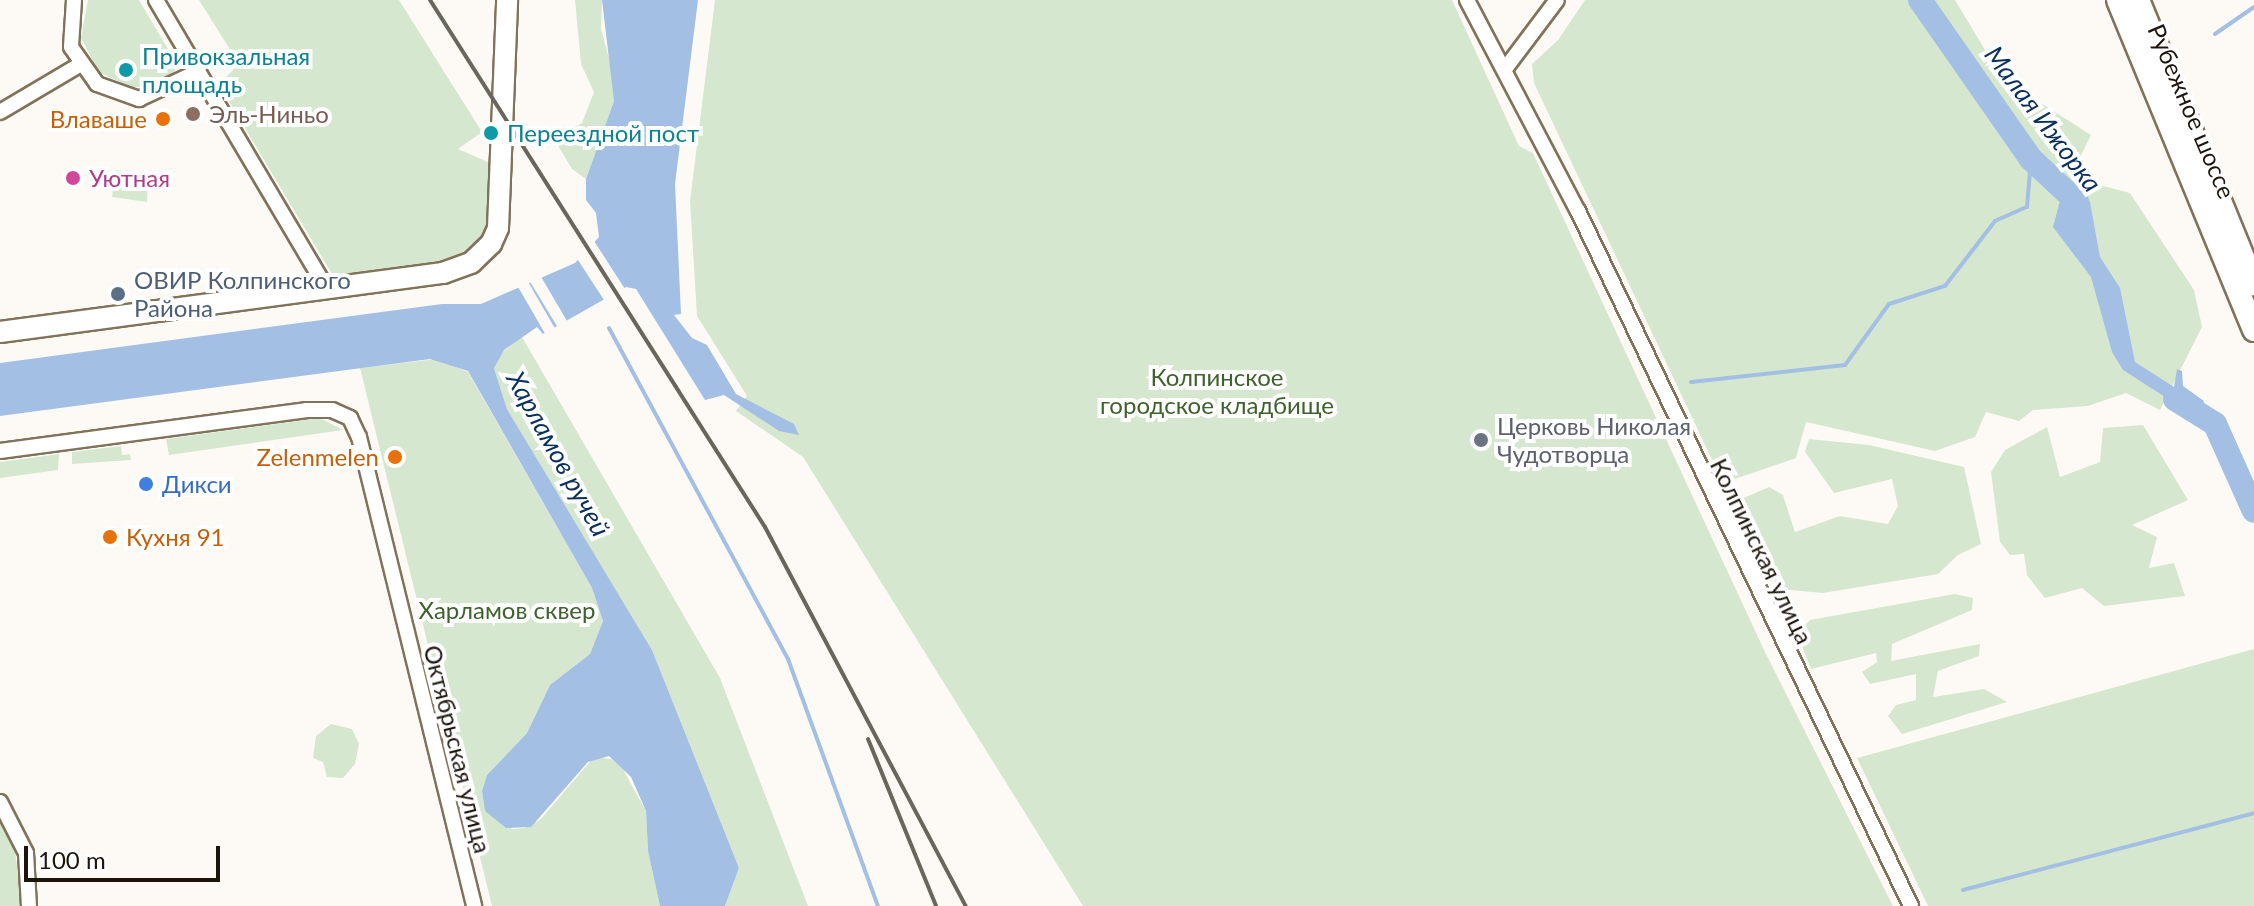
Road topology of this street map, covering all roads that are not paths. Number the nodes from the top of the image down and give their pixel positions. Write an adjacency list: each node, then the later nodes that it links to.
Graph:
1 (74, 0): 8 (street)
2 (156, 0): 10 (street)
3 (507, 0): 13 (street)
4 (1467, 0): 9 (street, Колпинская улица)
5 (1557, 0): 9 (street)
6 (2118, 0): 14 (main road, Рубежное шоссе)
7 (2138, 0): 12 (main road, Рубежное шоссе)
8 (79, 65): 10 (street); 11 (street)
9 (1505, 69): 20 (street, Колпинская улица)
10 (199, 71): 13 (street)
11 (0, 112)
12 (2254, 284)
13 (327, 289): 15 (street)
14 (2254, 330)
15 (0, 332)
16 (0, 451): 19 (street, Октябрьская улица)
17 (0, 802): 18 (street)
18 (29, 906)
19 (474, 906)
20 (1911, 906)

